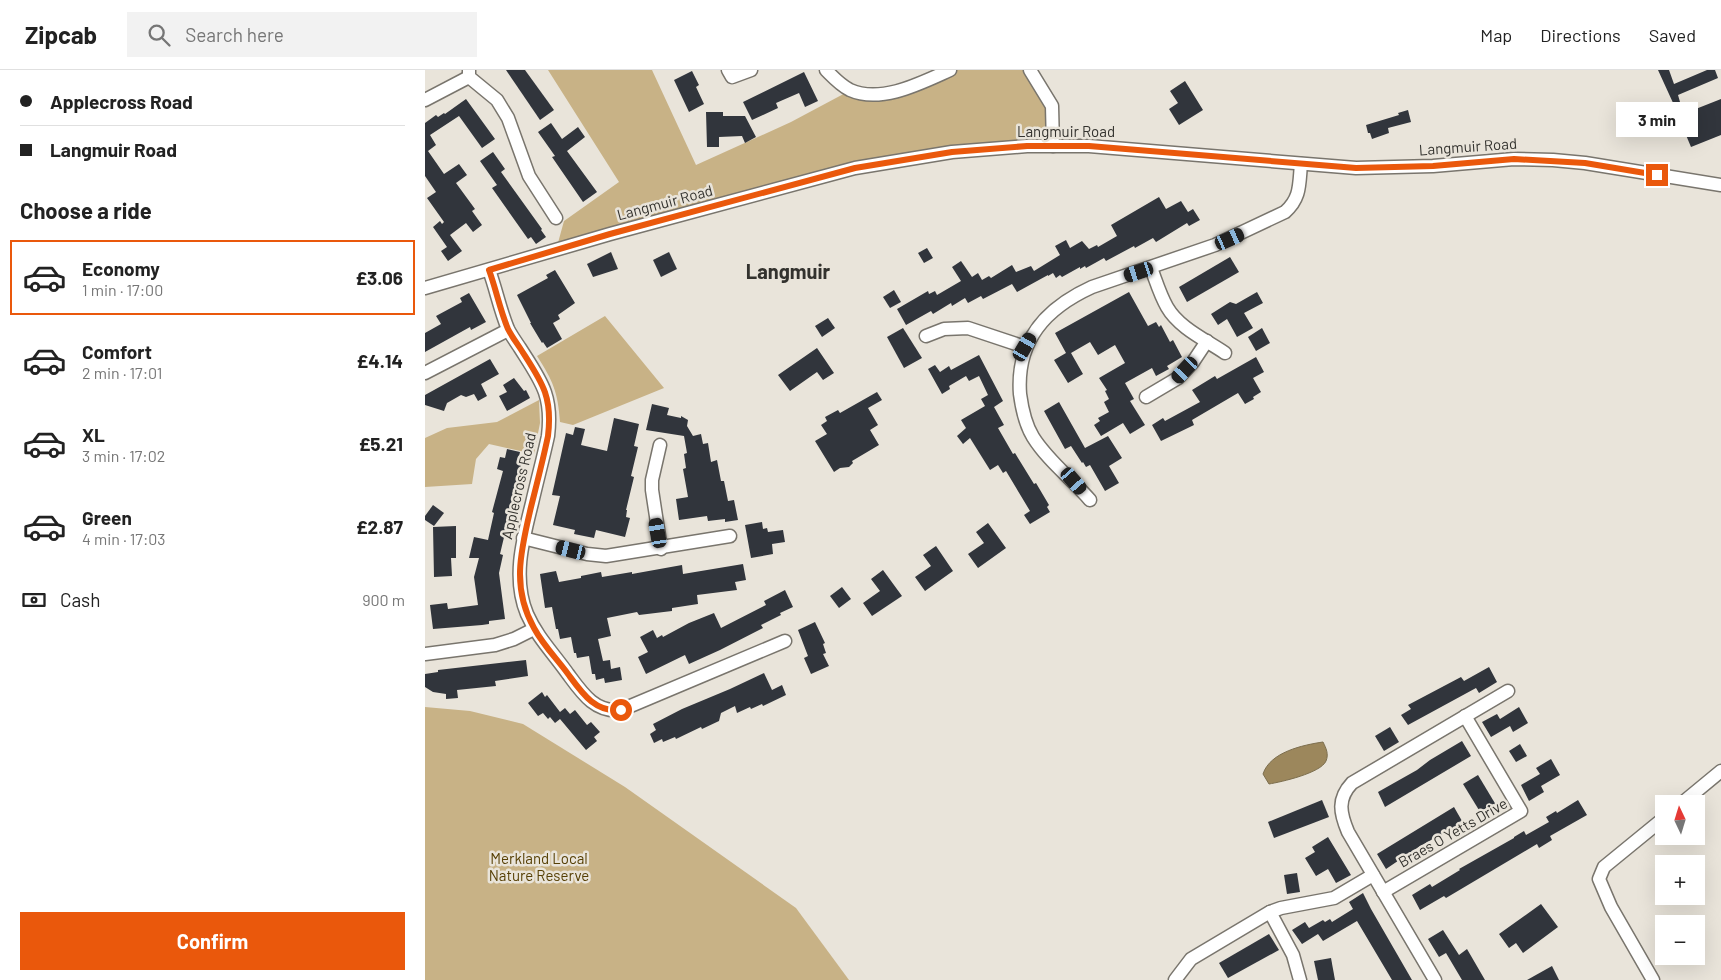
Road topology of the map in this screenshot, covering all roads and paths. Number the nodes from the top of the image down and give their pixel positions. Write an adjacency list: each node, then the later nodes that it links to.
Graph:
1 (728, 70): 2 (street)
2 (751, 70)
3 (826, 70): 4 (street)
4 (950, 70)
5 (1030, 70): 8 (street)
6 (469, 74): 7 (street); 11 (street)
7 (425, 100)
8 (1053, 146): 9 (street, Langmuir Road); 13 (street, Langmuir Road)
9 (1301, 164): 10 (street, Langmuir Road); 12 (street)
10 (1721, 185)
11 (556, 218)
12 (1151, 268): 17 (street); 18 (street)
13 (489, 270): 14 (street, Langmuir Road); 15 (street, Applecross Road)
14 (425, 288)
15 (508, 330): 20 (street); 25 (street, Applecross Road)
16 (926, 336): 18 (street)
17 (1207, 341): 19 (street); 21 (street)
18 (1025, 347): 23 (street)
19 (1225, 353)
20 (425, 373)
21 (1146, 397)
22 (660, 446): 26 (street)
23 (1090, 500)
24 (730, 536): 26 (street)
25 (523, 538): 26 (street); 27 (street, Applecross Road)
26 (661, 549)
27 (534, 629): 28 (street, Applecross Road); 29 (street)
28 (785, 641)
29 (425, 654)
30 (1509, 691): 31 (street)
31 (1465, 716): 35 (street); 36 (street, Braes O Yetts Drive)
32 (1721, 771): 33 (street)
33 (1692, 795)
34 (1655, 825): 41 (street)
35 (1373, 875): 36 (street); 37 (street)
36 (1383, 892): 40 (street)
37 (1270, 912): 38 (street); 39 (street)
38 (1175, 980)
39 (1299, 980)
40 (1435, 980)
41 (1653, 980)

